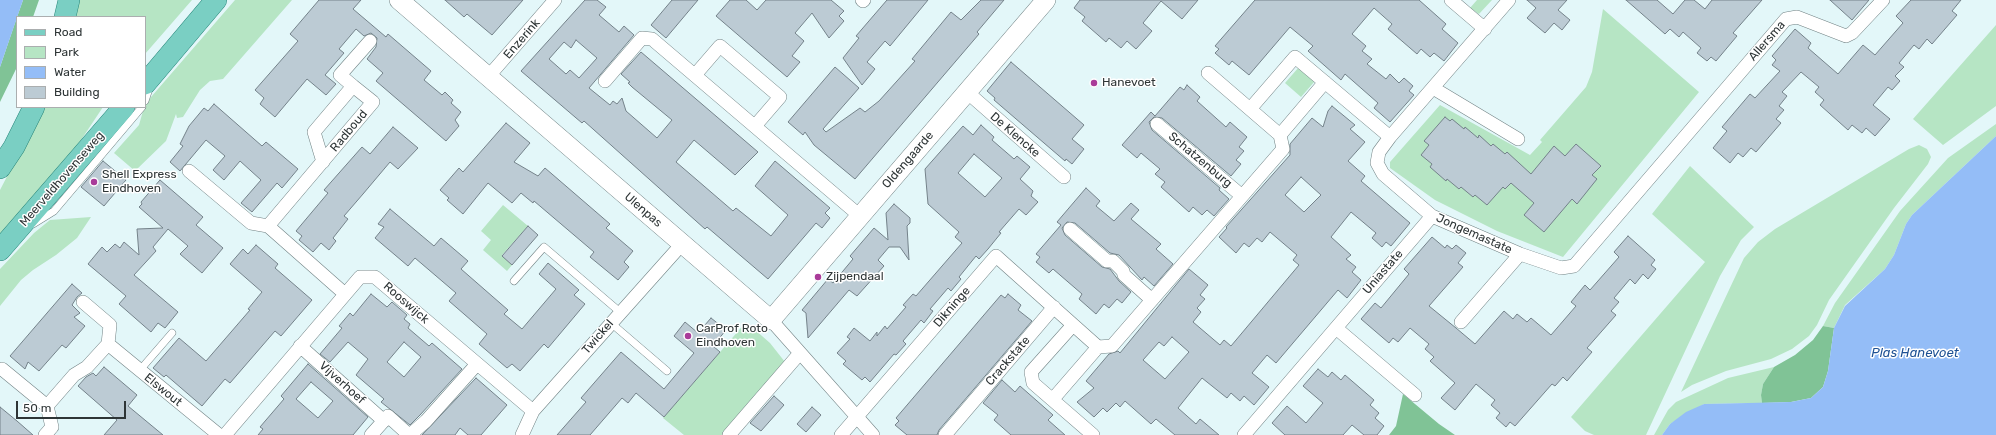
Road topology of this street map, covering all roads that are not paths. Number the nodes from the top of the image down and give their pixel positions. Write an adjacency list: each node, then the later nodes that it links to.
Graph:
1 (69, 0): 9 (main road)
2 (216, 0): 15 (main road)
3 (399, 0): 14 (street, Ulenpas)
4 (555, 0): 14 (street, Enzerink)
5 (1046, 0): 20 (street, Oldengaarde)
6 (1451, 0): 10 (street)
7 (1509, 0): 10 (street, Jongemastate)
8 (1883, 0): 31 (street, Allersma)
9 (65, 16)
10 (1484, 29): 19 (street, Jongemastate)
11 (370, 41): 18 (street, Radboud)
12 (1208, 73): 25 (street)
13 (695, 75): 16 (street); 27 (street); 27 (street)
14 (488, 77): 42 (street, Ulenpas)
15 (150, 78): 21 (lane)
16 (606, 81)
17 (1325, 82): 25 (street); 28 (street); 29 (street)
18 (353, 86): 32 (street, Radboud); 32 (street, Radboud)
19 (1433, 88): 29 (street, Jongemastate); 30 (street)
20 (966, 92): 35 (street, De Klencke); 37 (street, Oldengaarde)
21 (146, 96)
22 (34, 108): 33 (main road)
23 (123, 108): 41 (main road, Meerveldhovenseweg)
24 (141, 108): 41 (lane)
25 (1250, 109): 28 (street)
26 (1157, 124): 36 (street, Schatzenburg)
27 (755, 126): 37 (street)
28 (1280, 135): 36 (street, Schatzenburg)
29 (1390, 137): 38 (street, Jongemastate)
30 (1518, 140)
31 (1673, 151): 43 (street, Jongemastate)
32 (323, 162): 39 (street, Radboud)
33 (0, 168)
34 (189, 171): 39 (street)
35 (1064, 177)
36 (1242, 196): 46 (street, Schatzenburg)
37 (860, 216): 50 (street, Oldengaarde)
38 (1432, 216): 43 (street, Jongemastate); 54 (street, Uniastate)
39 (268, 226): 45 (street)
40 (1070, 229): 46 (street)
41 (6, 243)
42 (682, 244): 49 (street, Twickel); 50 (street, Ulenpas)
43 (1520, 254): 51 (street, Jongemastate)
44 (514, 280): 49 (lane)
45 (345, 294): 57 (street, Rooswijck); 60 (street, Rooswijck)
46 (1152, 300): 58 (street)
47 (83, 302): 56 (street)
48 (1054, 307): 53 (street); 68 (street, Dikninge); 79 (street, Crackstate)
49 (620, 312): 52 (street, Twickel)
50 (771, 320): 59 (street, Ulenpas)
51 (1461, 322)
52 (611, 323): 63 (lane); 67 (street, Twickel)
53 (1073, 324): 58 (street); 65 (street, Crackstate)
54 (1336, 328): 64 (street); 81 (street, Uniastate)
55 (172, 333): 62 (lane)
56 (108, 344): 62 (street, Elswout); 66 (street)
57 (300, 346): 69 (street, Vijverhoef); 72 (street, Rooswijck)
58 (1098, 346): 65 (street)
59 (800, 353): 68 (street, Ulenpas); 76 (street)
60 (477, 364): 67 (street, Rooswijck); 74 (street, Vijverhoef)
61 (2, 369): 66 (street)
62 (140, 370): 71 (street, Elswout)
63 (667, 371)
64 (1415, 395)
65 (1053, 399): 80 (street, Crackstate)
66 (47, 406): 70 (street)
67 (533, 411): 75 (street, Twickel)
68 (858, 418): 77 (street, Dikninge); 78 (street, Ulenpas)
69 (384, 421): 73 (street); 74 (street, Vijverhoef)
70 (45, 435)
71 (219, 435)
72 (225, 435)
73 (371, 435)
74 (409, 435)
75 (522, 435)
76 (729, 435)
77 (841, 435)
78 (873, 435)
79 (945, 435)
80 (1093, 435)
81 (1244, 435)

